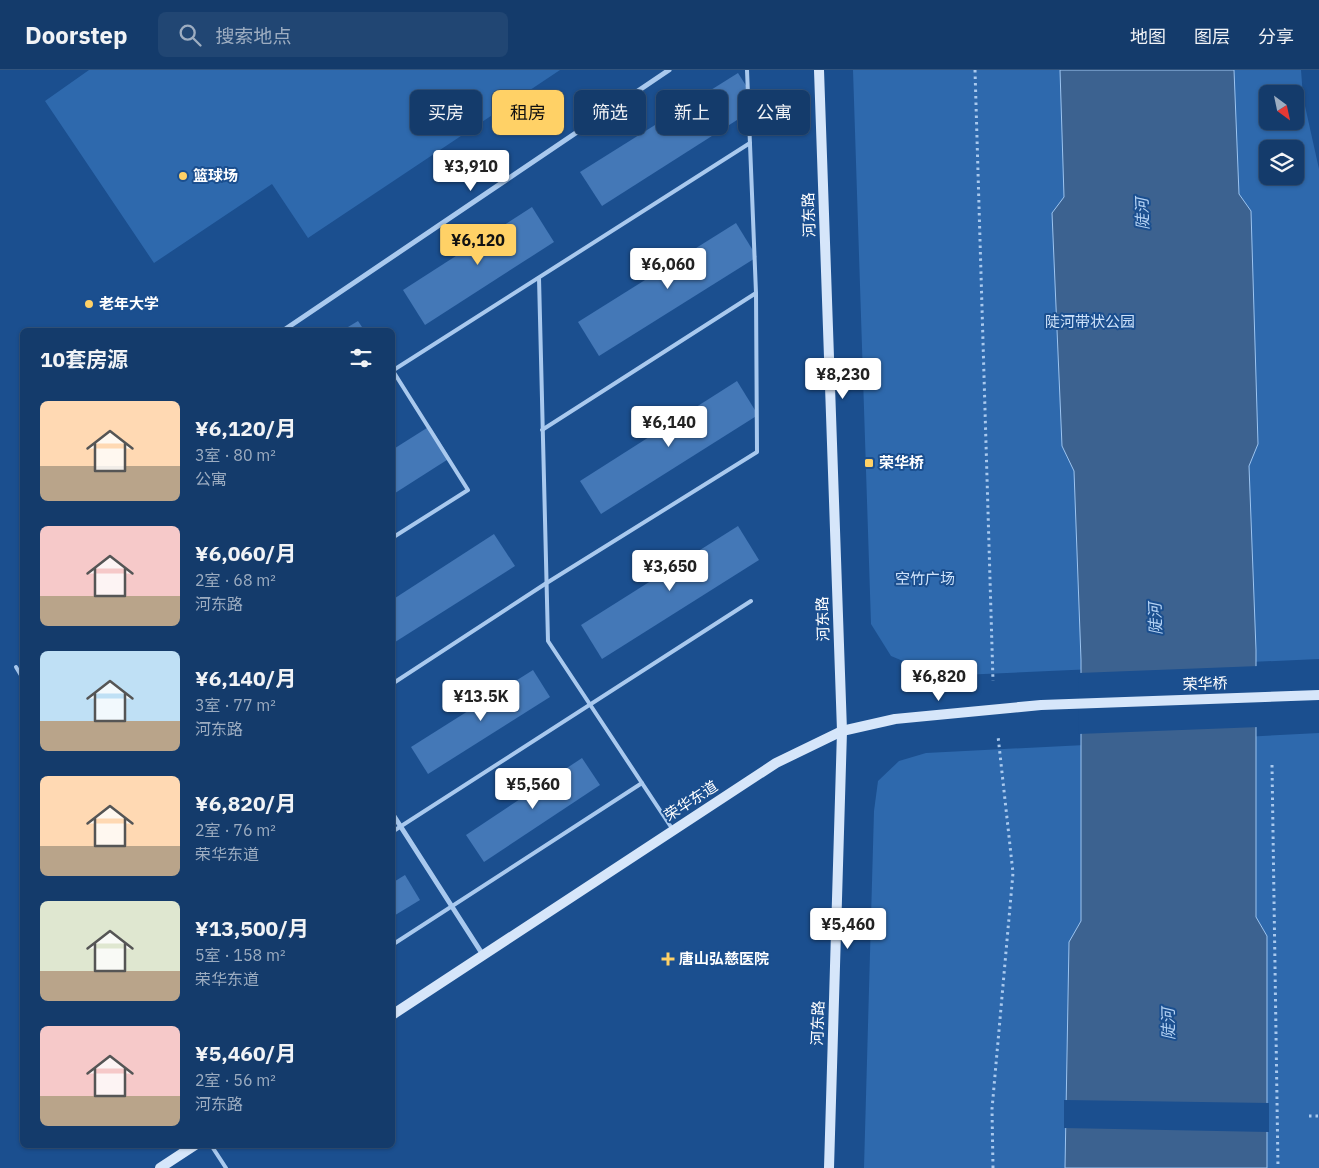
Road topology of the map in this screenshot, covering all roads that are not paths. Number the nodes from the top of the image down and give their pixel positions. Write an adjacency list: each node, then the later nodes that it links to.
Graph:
1 (669, 70): 7 (street)
2 (747, 70): 4 (lane)
3 (819, 70): 20 (street, 河东路)
4 (750, 142): 5 (lane); 6 (lane)
5 (539, 278): 8 (lane); 10 (lane)
6 (756, 293): 10 (lane); 12 (lane)
7 (287, 328)
8 (395, 370)
9 (395, 374): 11 (lane)
10 (542, 430): 12 (lane)
11 (395, 536)
12 (545, 584): 16 (lane); 18 (lane)
13 (751, 602): 18 (lane)
14 (16, 667): 15 (lane)
15 (20, 674)
16 (395, 682)
17 (1319, 696): 19 (street, 荣华桥)
18 (590, 705): 21 (lane); 23 (lane)
19 (1042, 705): 20 (street, 荣华东道)
20 (842, 731): 25 (street, 荣华东道); 34 (street, 河东路)
21 (642, 783): 25 (lane); 26 (lane)
22 (395, 818): 23 (street)
23 (401, 827): 24 (lane); 26 (street)
24 (395, 830)
25 (673, 830): 28 (street, 荣华东道)
26 (452, 907): 27 (lane); 28 (street)
27 (395, 944)
28 (484, 955): 29 (street, 荣华东道)
29 (395, 1013)
30 (190, 1148): 32 (street)
31 (213, 1148): 33 (lane)
32 (160, 1168)
33 (226, 1168)
34 (829, 1168)

